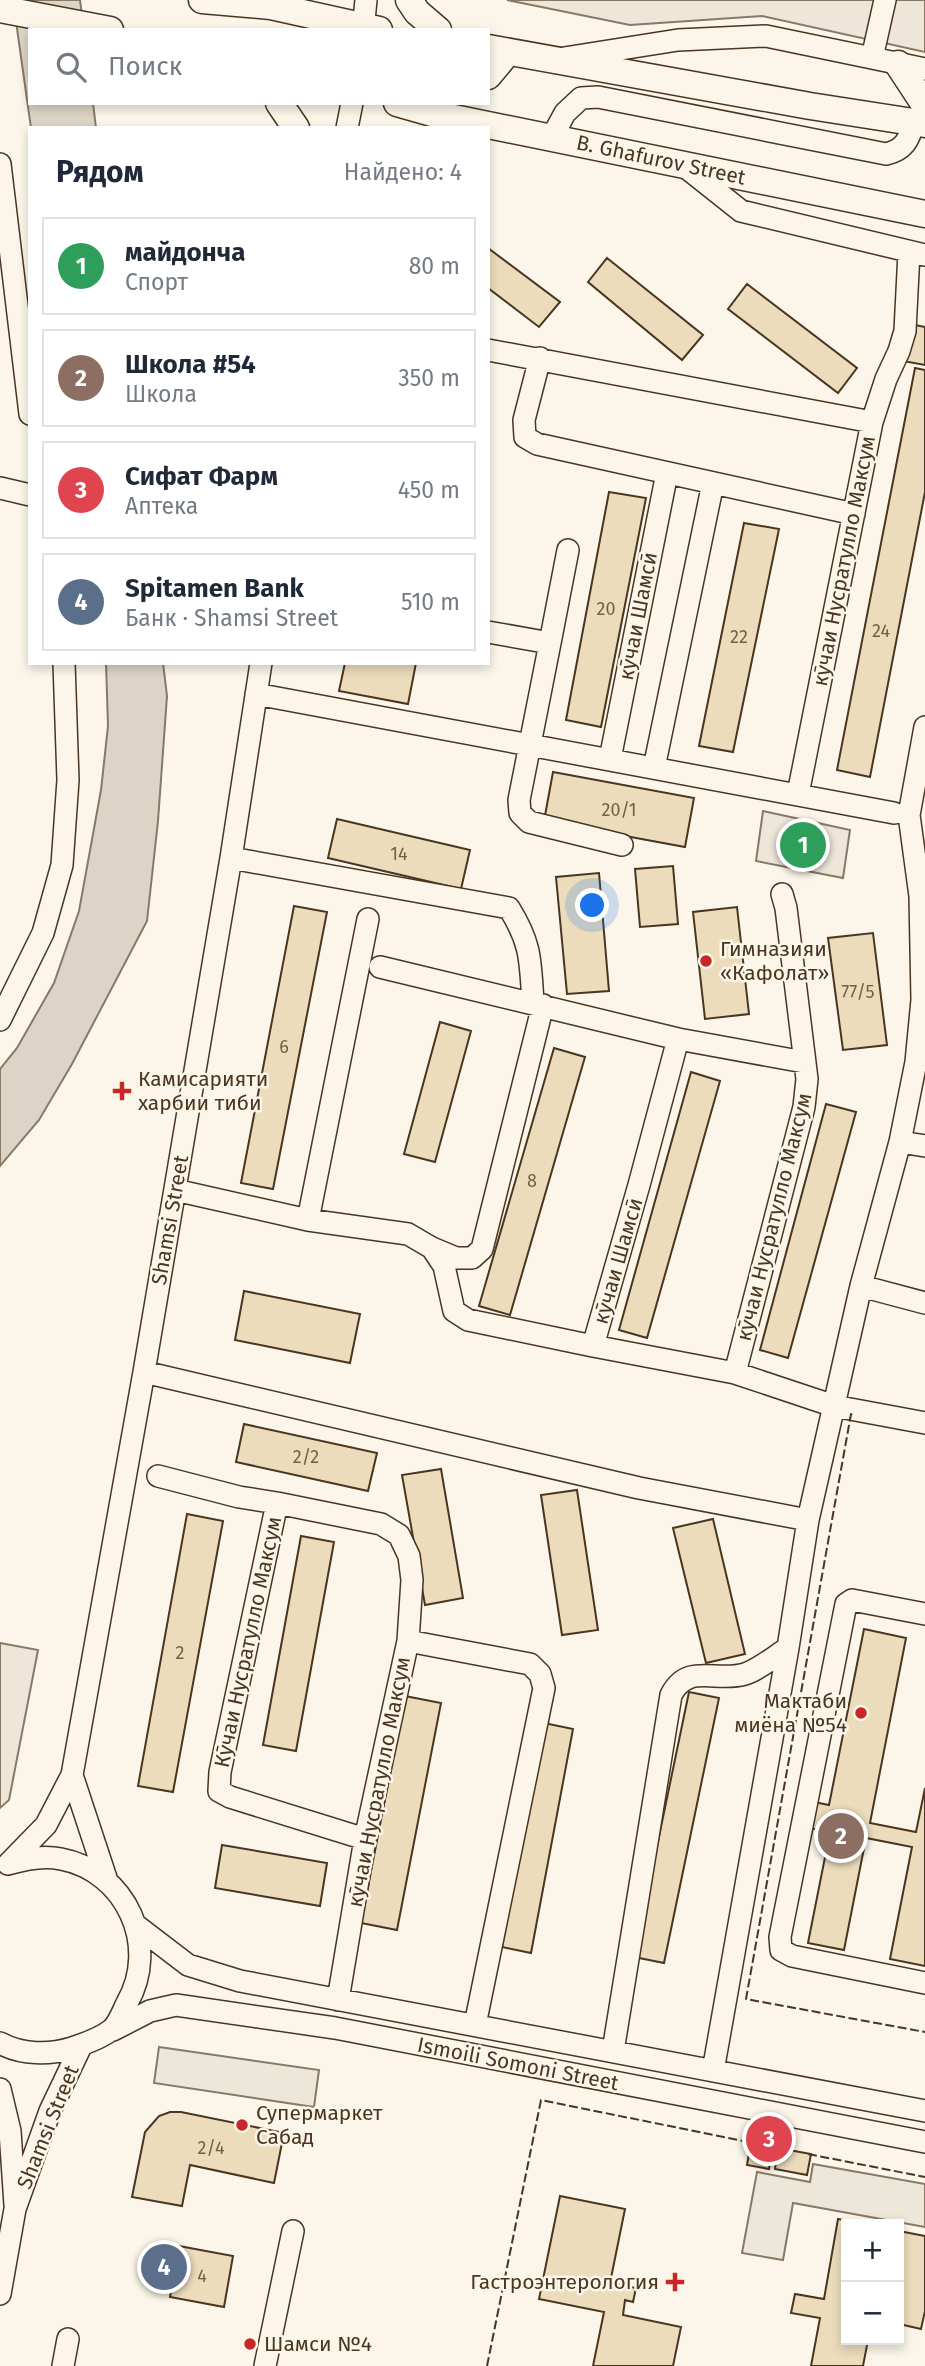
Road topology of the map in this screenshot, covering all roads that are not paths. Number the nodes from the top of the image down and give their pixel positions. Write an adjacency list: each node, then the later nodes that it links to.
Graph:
1 (202, 0): 5 (main road)
2 (366, 0): 9 (street)
3 (409, 0): 10 (main road)
4 (885, 0): 12 (street)
5 (278, 3): 8 (main road)
6 (0, 9): 7 (main road)
7 (100, 28)
8 (365, 28)
9 (368, 28)
10 (436, 28)
11 (498, 50): 13 (main road); 16 (main road)
12 (872, 58): 13 (street); 14 (street)
13 (553, 60): 21 (main road)
14 (898, 64): 15 (street); 21 (main road)
15 (925, 69)
16 (490, 71)
17 (280, 105): 23 (main road)
18 (352, 105): 24 (street)
19 (401, 105): 22 (main road, B. Ghafurov Street)
20 (485, 105): 25 (main road)
21 (921, 117): 26 (street)
22 (429, 121): 25 (main road, B. Ghafurov Street)
23 (295, 126)
24 (347, 126)
25 (498, 126): 26 (main road, B. Ghafurov Street)
26 (552, 137): 27 (main road, B. Ghafurov Street)
27 (682, 164): 29 (main road, B. Ghafurov Street); 30 (street)
28 (1, 166): 33 (street)
29 (925, 214)
30 (917, 254): 34 (street)
31 (490, 350): 32 (street, кӯчаи Нусратулло Максум)
32 (540, 358): 34 (street, кӯчаи Нусратулло Максум); 35 (street)
33 (28, 397)
34 (872, 422): 39 (street, кӯчаи Нусратулло Максум)
35 (667, 473): 36 (street); 48 (street, кӯчаи Шамсӣ)
36 (713, 483): 39 (street); 49 (street)
37 (0, 488): 38 (street)
38 (28, 495)
39 (854, 514): 50 (street, кӯчаи Нусратулло Максум)
40 (568, 550): 42 (street)
41 (490, 632): 42 (street)
42 (550, 643): 47 (street)
43 (64, 665): 59 (street)
44 (261, 665): 45 (street, Shamsi Street)
45 (256, 694): 47 (street); 53 (street, Shamsi Street)
46 (925, 727): 55 (street)
47 (529, 744): 48 (street); 52 (street)
48 (610, 759): 49 (street)
49 (654, 768): 50 (street)
50 (798, 794): 51 (street)
51 (894, 813)
52 (622, 845)
53 (231, 858): 58 (street); 64 (street, Shamsi Street)
54 (782, 894): 61 (street, кӯчаи Нусратулло Максум)
55 (923, 896): 62 (street)
56 (368, 919): 65 (street)
57 (380, 967): 58 (street)
58 (538, 1004): 60 (street); 66 (street)
59 (0, 1020)
60 (678, 1039): 61 (street); 69 (street, кӯчаи Шамсӣ)
61 (804, 1062): 71 (street, кӯчаи Нусратулло Максум)
62 (900, 1142): 63 (street); 67 (street)
63 (925, 1146)
64 (175, 1190): 65 (street); 70 (street, Shamsi Street)
65 (308, 1220): 66 (street)
66 (432, 1248): 69 (street, кӯчаи Шамсӣ)
67 (861, 1286): 68 (street); 72 (street)
68 (925, 1303)
69 (593, 1346): 71 (street)
70 (145, 1372): 76 (street); 80 (street, Shamsi Street)
71 (736, 1373): 72 (street)
72 (834, 1406): 73 (street); 76 (street)
73 (925, 1423)
74 (158, 1476): 75 (street, Кӯчаи Нусратулло Максум)
75 (277, 1503): 78 (street); 81 (street, Кӯчаи Нусратулло Максум)
76 (808, 1520): 79 (street)
77 (925, 1614): 85 (street)
78 (408, 1641): 81 (street, кӯчаи Нусратулло Максум); 87 (street, кӯчаи Нусратулло Максум)
79 (788, 1648): 91 (street); 92 (street)
80 (72, 1775): 82 (street, Shamsi Street); 83 (street, Shamsi Street)
81 (365, 1839): 86 (street, кӯчаи Нусратулло Максум)
82 (4, 1866): 83 (street, Shamsi Street)
83 (107, 1881): 84 (street, Shamsi Street)
84 (136, 1926): 86 (street, Ismoili Somoni Street); 88 (street, Shamsi Street)
85 (925, 1983)
86 (338, 2000): 87 (street, Ismoili Somoni Street)
87 (475, 2025): 91 (street, Ismoili Somoni Street)
88 (113, 2030): 90 (street, Shamsi Street); 95 (street, Ismoili Somoni Street)
89 (0, 2043): 90 (street, Shamsi Street)
90 (81, 2046): 96 (street, Shamsi Street)
91 (613, 2050): 92 (street, Ismoili Somoni Street)
92 (713, 2071): 94 (street, Ismoili Somoni Street)
93 (0, 2090): 96 (street, Shamsi Street)
94 (925, 2111)
95 (925, 2142)
96 (15, 2209): 98 (street, Shamsi Street)
97 (293, 2231): 101 (street)
98 (0, 2294)
99 (68, 2339): 100 (street)
100 (63, 2366)
101 (265, 2366)

